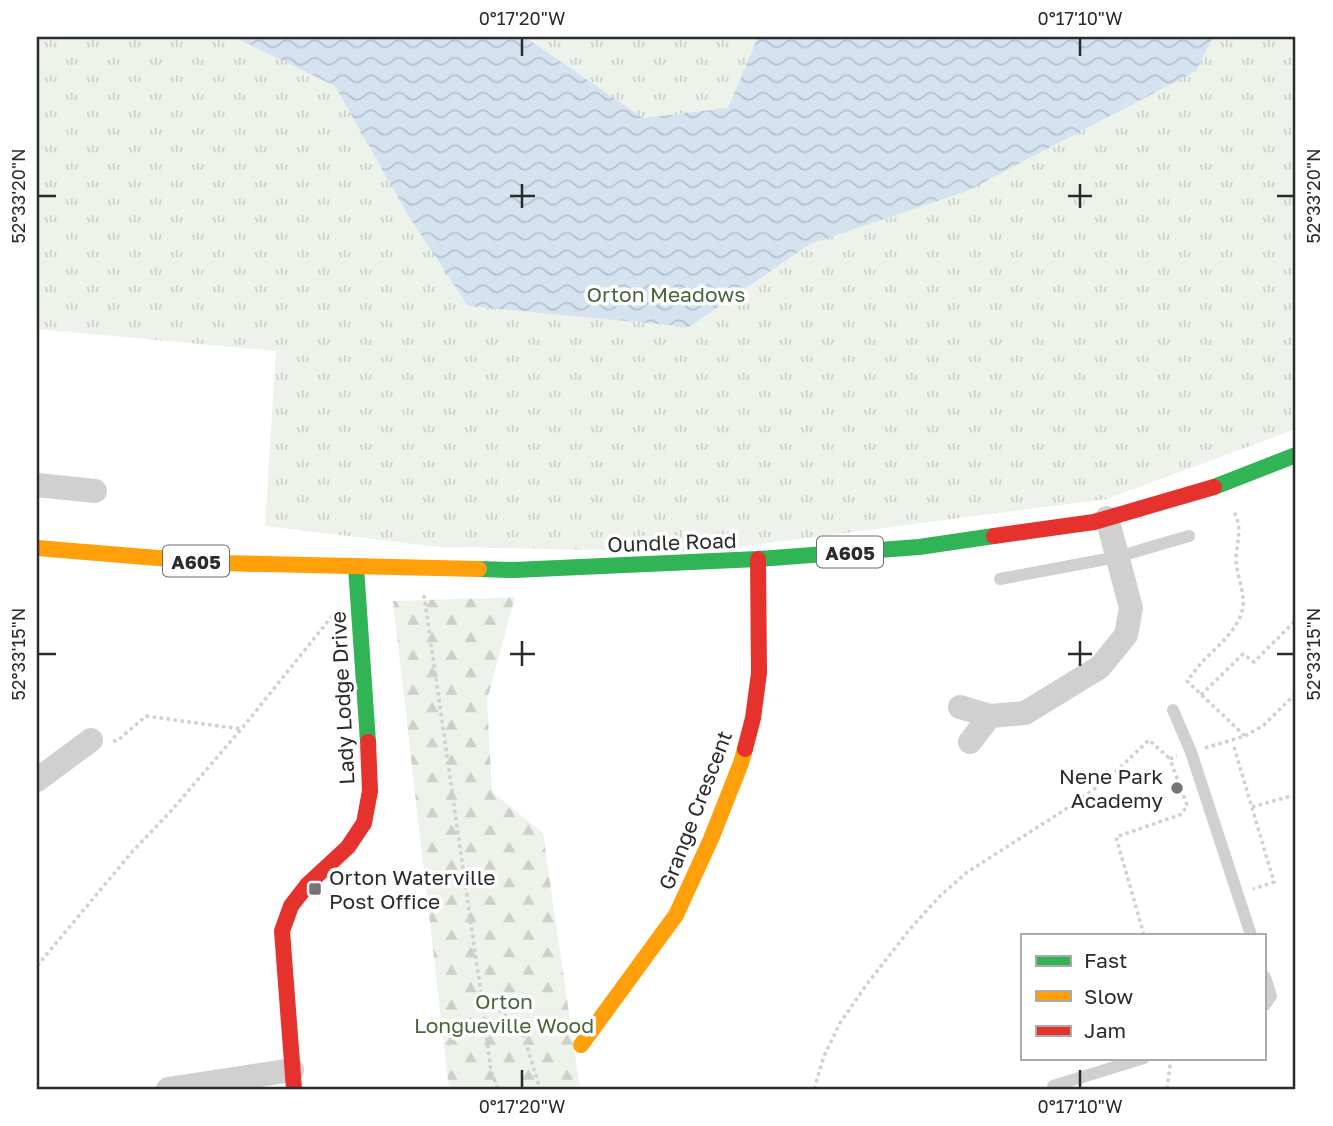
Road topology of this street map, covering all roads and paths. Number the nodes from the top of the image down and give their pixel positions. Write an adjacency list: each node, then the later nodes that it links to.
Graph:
1 (1296, 456): 5 (main road, Oundle Road / A605)
2 (37, 485): 3 (street)
3 (95, 491)
4 (1228, 503): 16 (path)
5 (1107, 519): 8 (street); 9 (main road, Oundle Road / A605)
6 (1189, 536): 8 (lane)
7 (37, 548): 10 (main road, Oundle Road / A605)
8 (1117, 557): 12 (lane); 19 (street)
9 (758, 559): 11 (main road, Oundle Road / A605); 37 (main road, Grange Crescent)
10 (356, 567): 11 (main road, Oundle Road / A605); 13 (main road, Lady Lodge Drive)
11 (421, 568): 35 (path)
12 (1000, 579)
13 (357, 585): 20 (path); 40 (main road, Lady Lodge Drive)
14 (1296, 620): 16 (path)
15 (1296, 692): 21 (path)
16 (1201, 695): 21 (path)
17 (960, 707): 19 (street)
18 (1173, 710): 25 (lane)
19 (990, 716): 23 (street)
20 (241, 729): 22 (path); 33 (path)
21 (1245, 736): 25 (path)
22 (91, 740): 27 (street)
23 (970, 742)
24 (1234, 747): 29 (path)
25 (1191, 752): 26 (path); 30 (lane)
26 (1170, 759): 31 (path); 45 (path)
27 (37, 780)
28 (1291, 796): 29 (path)
29 (1252, 807): 30 (path)
30 (1237, 894): 32 (lane)
31 (1144, 934)
32 (1251, 934)
33 (37, 966)
34 (1266, 981): 36 (lane)
35 (481, 994): 43 (path); 44 (path)
36 (1266, 1003)
37 (581, 1045)
38 (1137, 1060): 41 (lane)
39 (1171, 1060): 46 (path)
40 (293, 1079): 42 (street)
41 (1052, 1083)
42 (168, 1089)
43 (498, 1089)
44 (540, 1089)
45 (814, 1089)
46 (1167, 1089)

